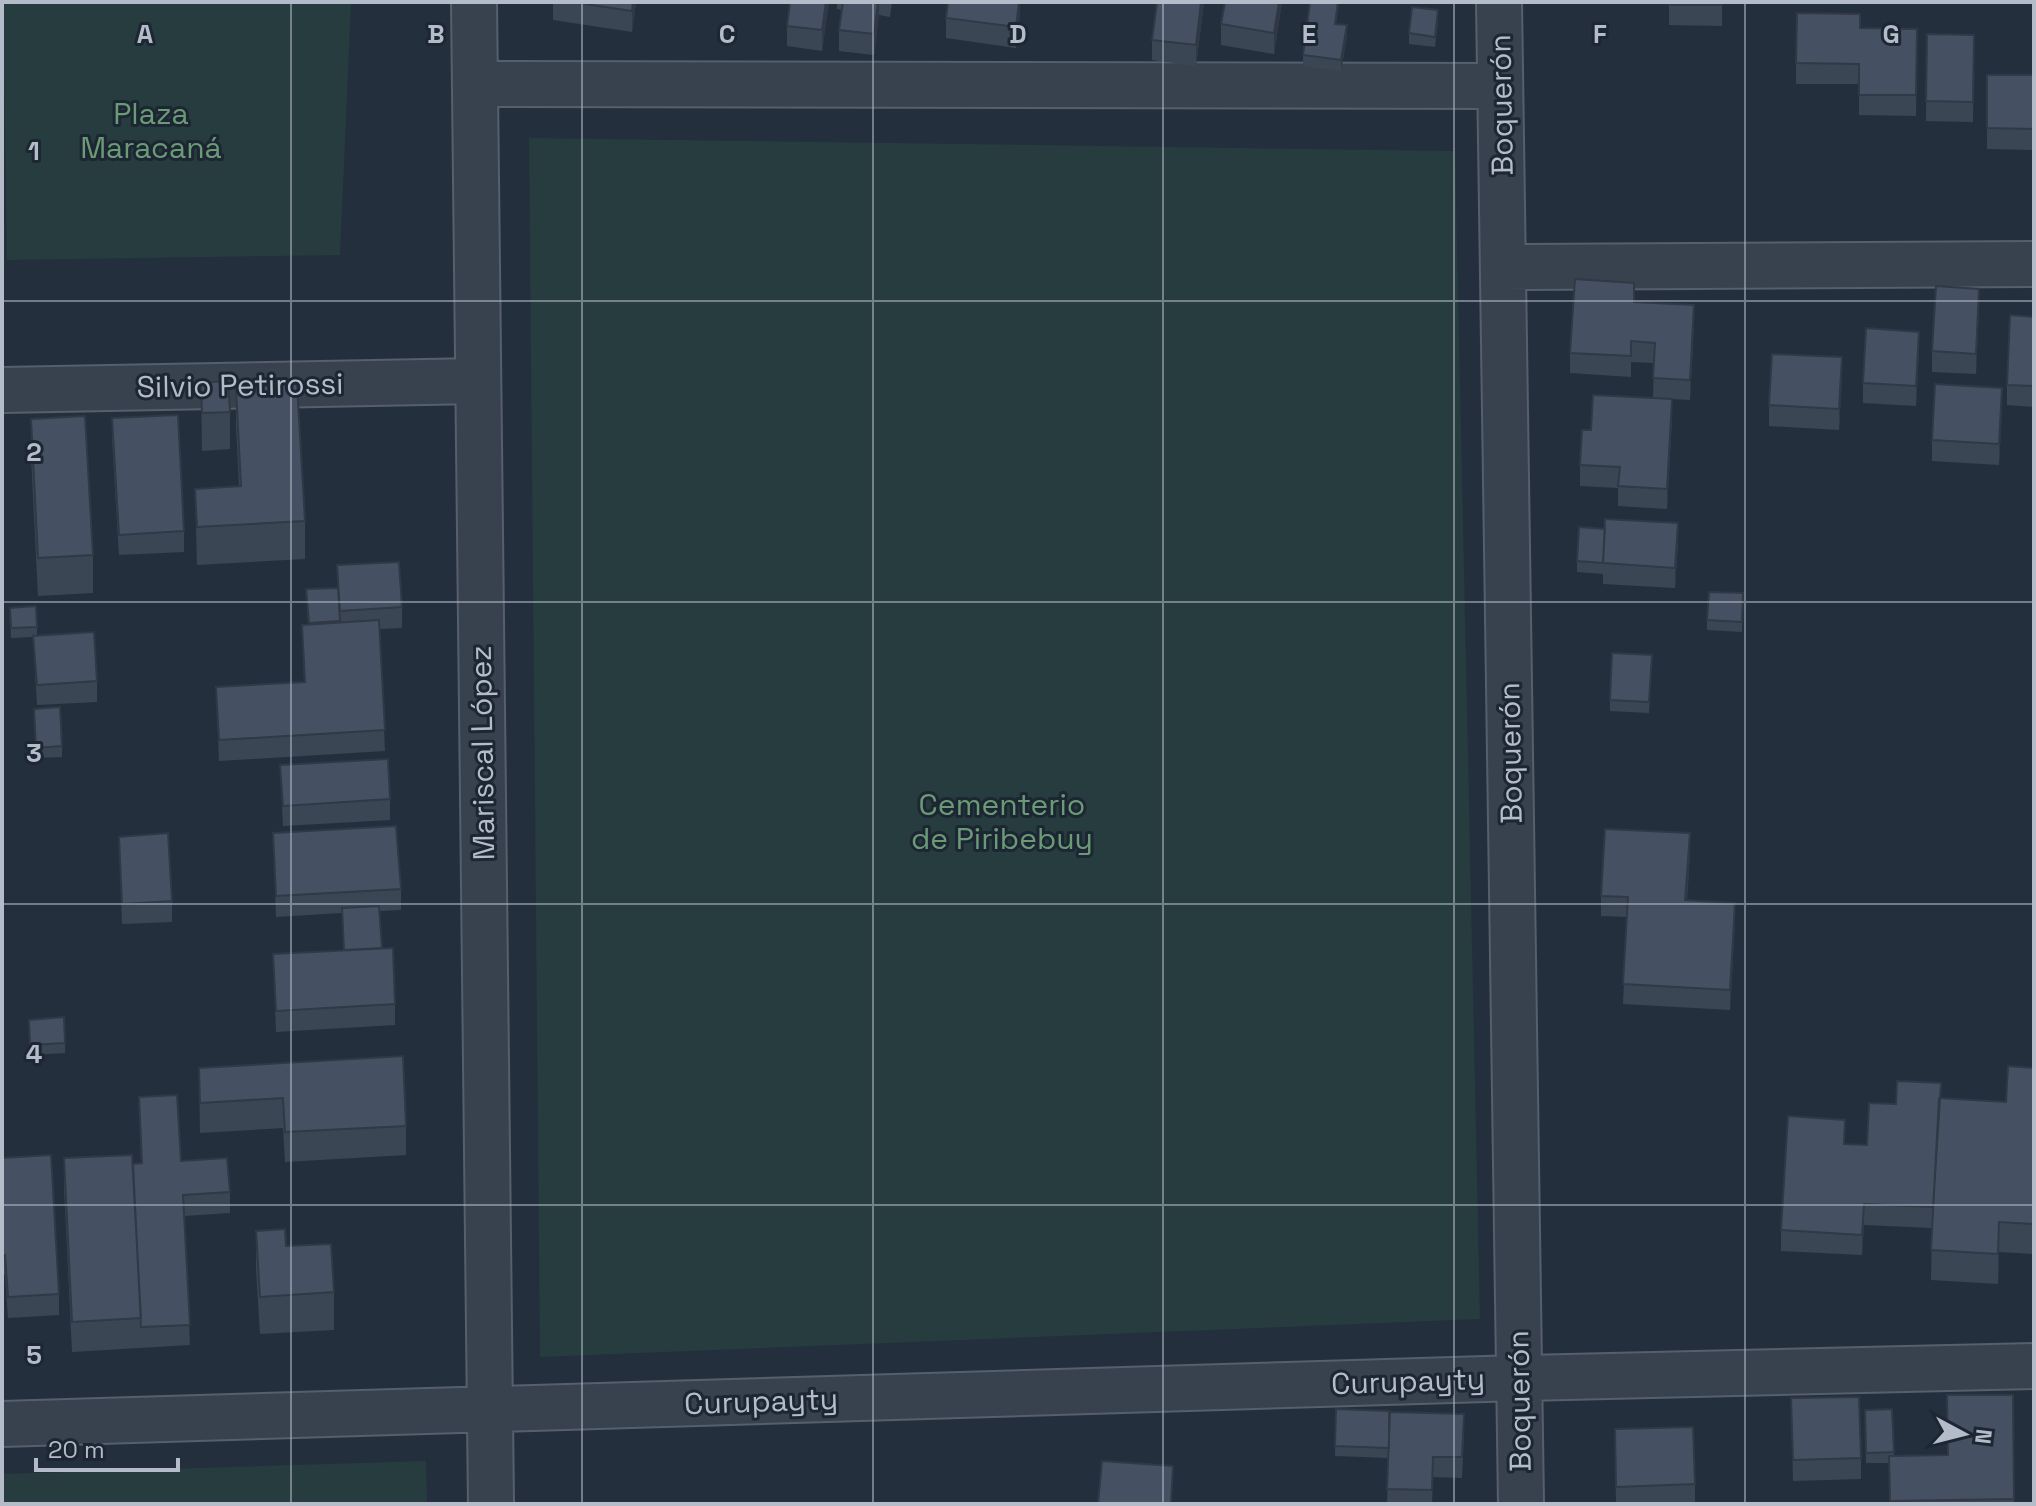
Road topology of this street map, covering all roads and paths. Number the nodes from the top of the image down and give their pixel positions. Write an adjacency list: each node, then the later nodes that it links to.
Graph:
1 (474, 2): 3 (street, Mariscal López)
2 (1499, 2): 4 (street, Boquerón)
3 (475, 84): 4 (street); 7 (street, Mariscal López)
4 (1500, 86): 6 (street, Boquerón)
5 (2034, 264): 6 (street)
6 (1503, 267): 10 (street, Boquerón)
7 (478, 381): 8 (street, Silvio Petirossi); 11 (street, Mariscal López)
8 (2, 390)
9 (2034, 1366): 10 (street, Curupayty)
10 (1519, 1378): 11 (street, Curupayty); 14 (street, Boquerón)
11 (490, 1409): 12 (street, Curupayty); 13 (street, Mariscal López)
12 (2, 1424)
13 (491, 1504)
14 (1521, 1504)

